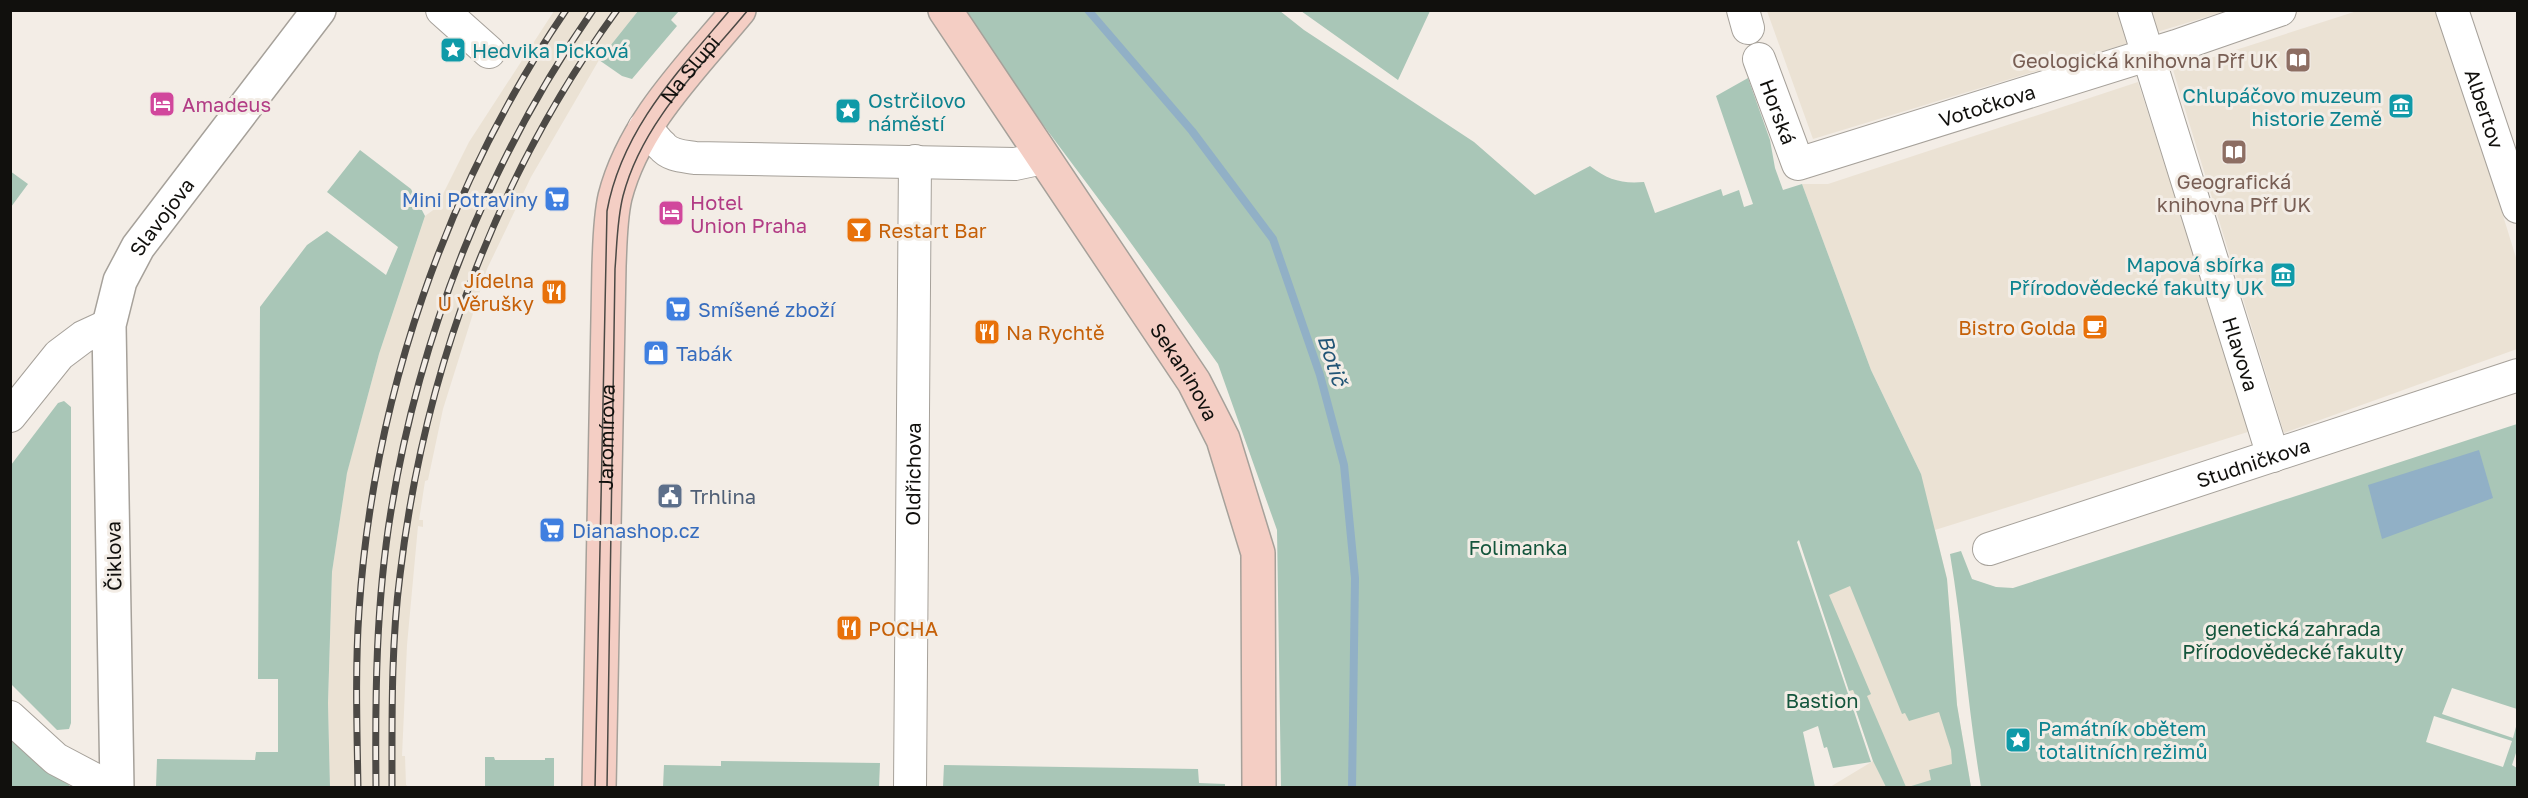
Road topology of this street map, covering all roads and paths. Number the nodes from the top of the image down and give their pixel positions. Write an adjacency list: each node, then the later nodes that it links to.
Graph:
1 (319, 10): 16 (street, Slavojova)
2 (442, 10): 8 (street)
3 (739, 10): 11 (main road, Na Slupi)
4 (945, 10): 12 (main road, Sekaninova)
5 (2134, 10): 9 (street, Hlavova)
6 (2280, 10): 9 (street, Votočkova)
7 (2452, 10): 15 (street, Albertov)
8 (489, 52)
9 (2150, 55): 14 (street, Votočkova); 19 (street, Hlavova)
10 (1759, 59): 14 (street, Horská)
11 (644, 128): 13 (street); 24 (main road, Jaromírova)
12 (1043, 158): 13 (street); 26 (main road, Sekaninova)
13 (915, 161): 25 (street, Oldřichova)
14 (1798, 164)
15 (2517, 207)
16 (109, 326): 18 (street); 23 (street, Čiklova)
17 (2517, 375): 19 (street, Studničkova)
18 (10, 416)
19 (2273, 456): 20 (street, Studničkova)
20 (1989, 549)
21 (10, 717): 22 (street)
22 (111, 788)
23 (117, 788)
24 (599, 788)
25 (910, 788)
26 (1258, 788)

